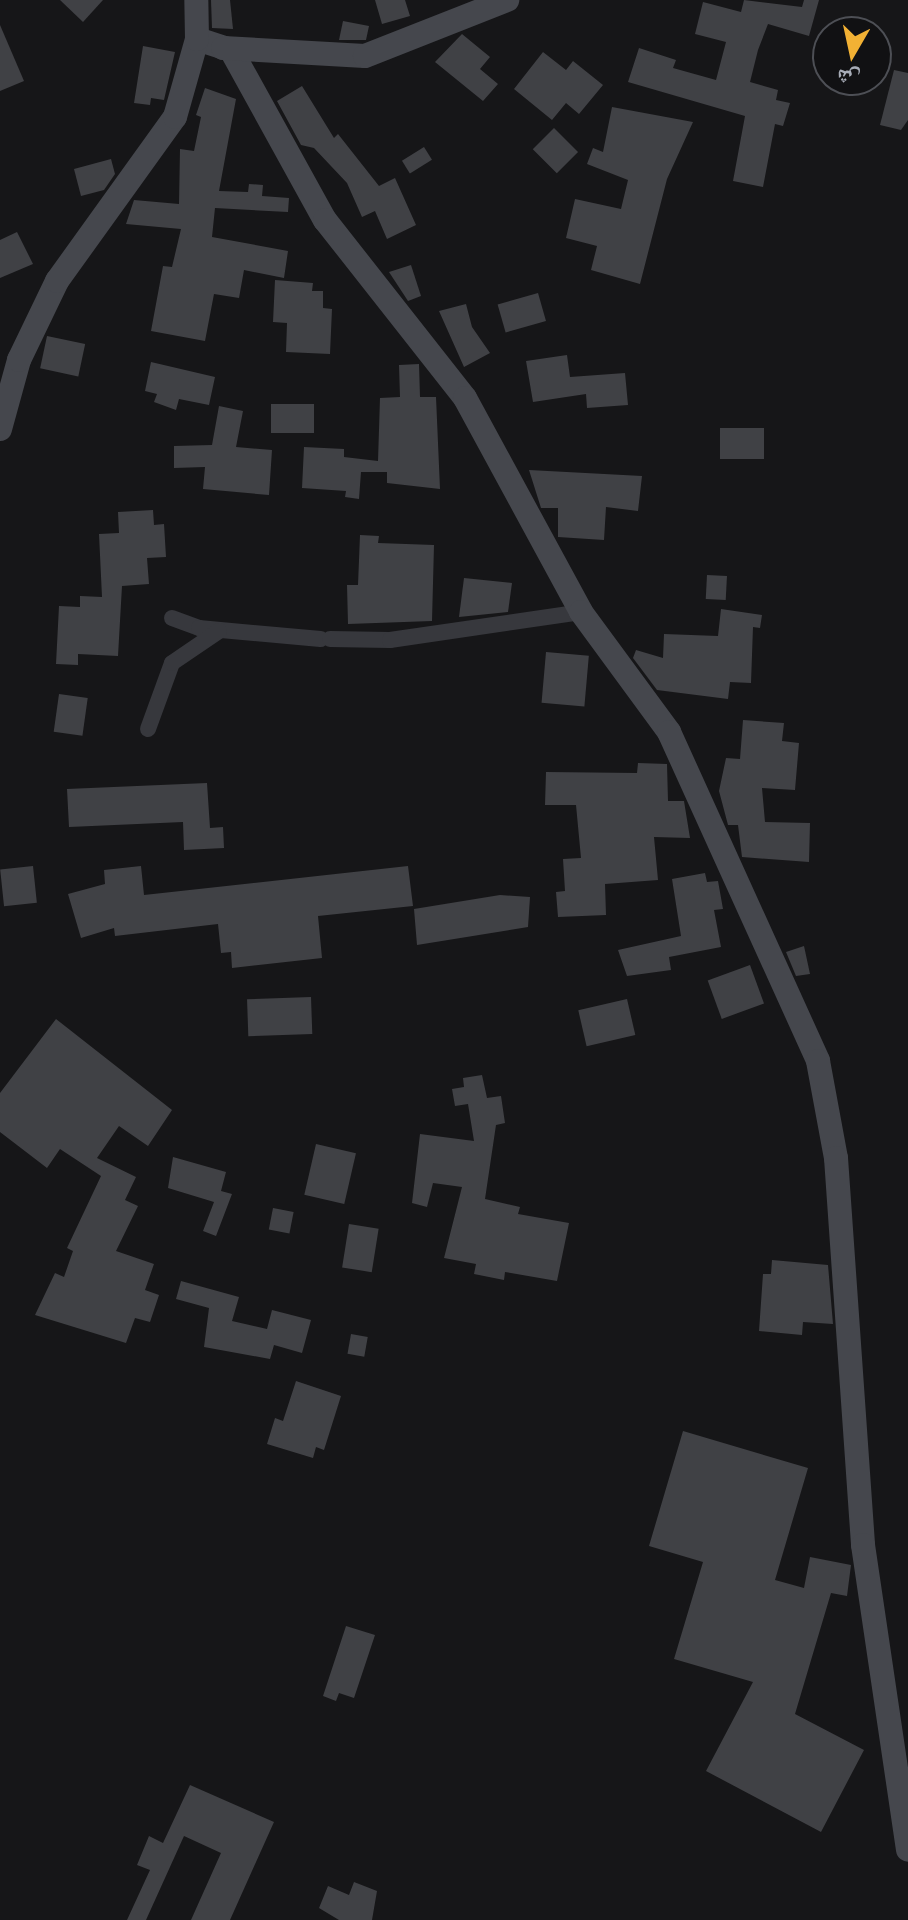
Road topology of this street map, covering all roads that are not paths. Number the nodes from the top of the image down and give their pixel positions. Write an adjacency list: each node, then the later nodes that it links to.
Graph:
1 (196, 0): 3 (street)
2 (507, 0): 4 (street)
3 (197, 39): 4 (street); 5 (street)
4 (223, 48): 6 (street)
5 (0, 429)
6 (581, 612): 8 (street); 10 (street)
7 (172, 618): 8 (street)
8 (221, 631): 9 (street)
9 (148, 729)
10 (908, 1850)

